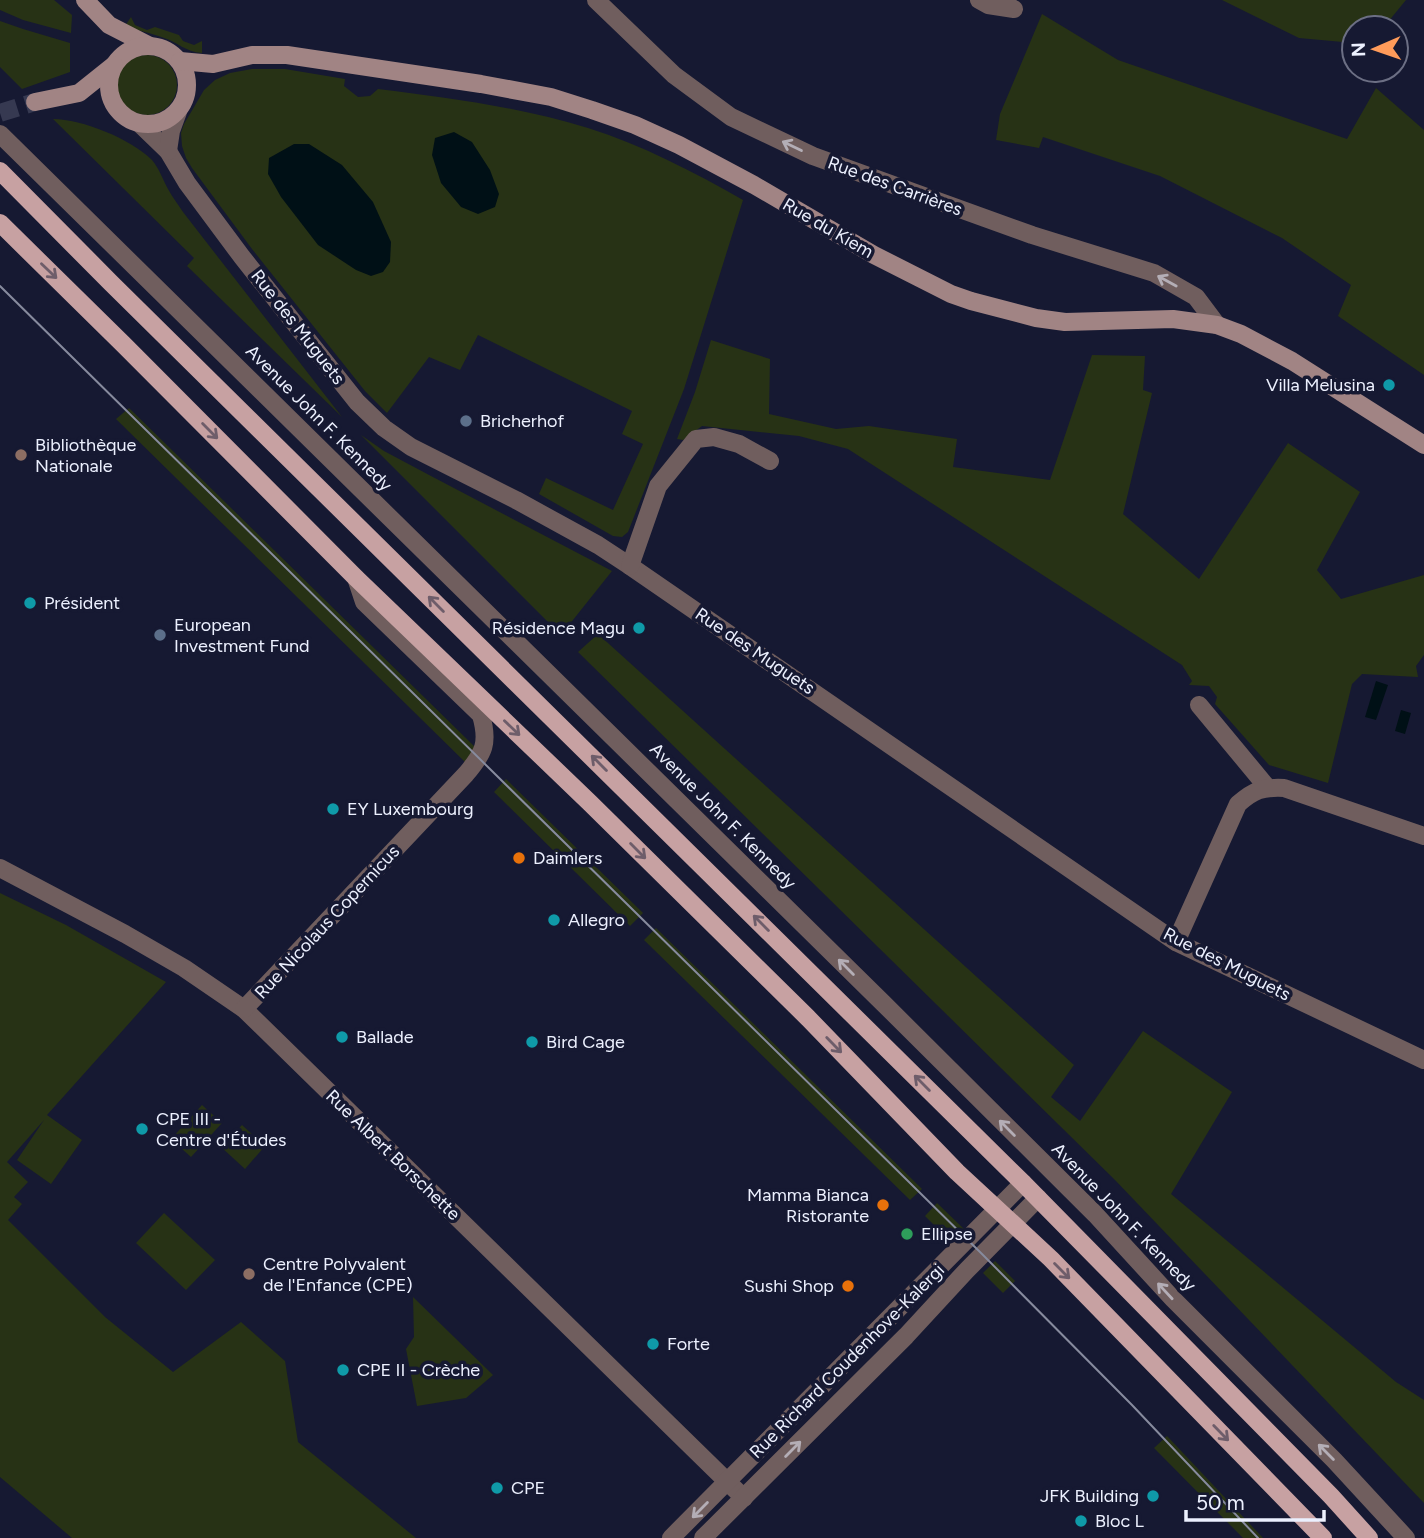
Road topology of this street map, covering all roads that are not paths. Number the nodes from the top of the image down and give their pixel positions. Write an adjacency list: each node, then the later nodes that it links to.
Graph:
1 (85, 0): 5 (main road)
2 (596, 0): 20 (street, Rue des Carrières, one-way to 2)
3 (979, 0): 4 (street)
4 (1014, 9)
5 (109, 25): 6 (main road); 8 (main road)
6 (148, 45): 7 (main road); 8 (main road)
7 (180, 61): 9 (main road, Rue du Kiem); 10 (main road)
8 (116, 62): 11 (main road); 13 (main road)
9 (213, 64): 10 (main road); 20 (main road, Rue du Kiem)
10 (187, 91): 14 (main road)
11 (79, 93): 12 (main road); 13 (main road)
12 (35, 102)
13 (116, 107): 15 (main road)
14 (178, 111): 15 (main road); 17 (street)
15 (139, 123): 17 (street, Rue des Muguets)
16 (0, 134): 42 (street, Avenue John F. Kennedy, one-way to 16)
17 (168, 150): 23 (street, Rue des Muguets)
18 (0, 171): 32 (main road, one-way to 18)
19 (0, 223): 24 (main road, one-way to 24)
20 (1217, 325): 21 (main road, Rue du Kiem)
21 (1424, 445)
22 (770, 461): 23 (street)
23 (630, 566): 29 (street, Rue des Muguets)
24 (356, 578): 30 (street, Rue Nicolaus Copernicus); 34 (main road, one-way to 34)
25 (1199, 705): 26 (street)
26 (1266, 787): 27 (street); 29 (street)
27 (1424, 836)
28 (0, 868): 30 (street, Rue Albert Borschette)
29 (1176, 942): 31 (street, Rue des Muguets)
30 (244, 1009): 36 (street, Rue Albert Borschette)
31 (1424, 1060)
32 (1023, 1182): 33 (main road); 34 (street, Rue Richard Coudenhove-Kalergi)
33 (1038, 1198): 35 (street, Rue Richard Coudenhove-Kalergi); 41 (main road)
34 (997, 1209): 35 (main road); 36 (street, Rue Richard Coudenhove-Kalergi)
35 (1013, 1224): 37 (street, Rue Richard Coudenhove-Kalergi, one-way to 35); 40 (main road, one-way to 40)
36 (728, 1482): 37 (street, Rue Albert Borschette); 38 (street, Rue Richard Coudenhove-Kalergi, one-way to 38)
37 (744, 1498): 39 (street, Rue Richard Coudenhove-Kalergi)
38 (671, 1538)
39 (703, 1538)
40 (1323, 1538)
41 (1369, 1538)
42 (1406, 1538)

